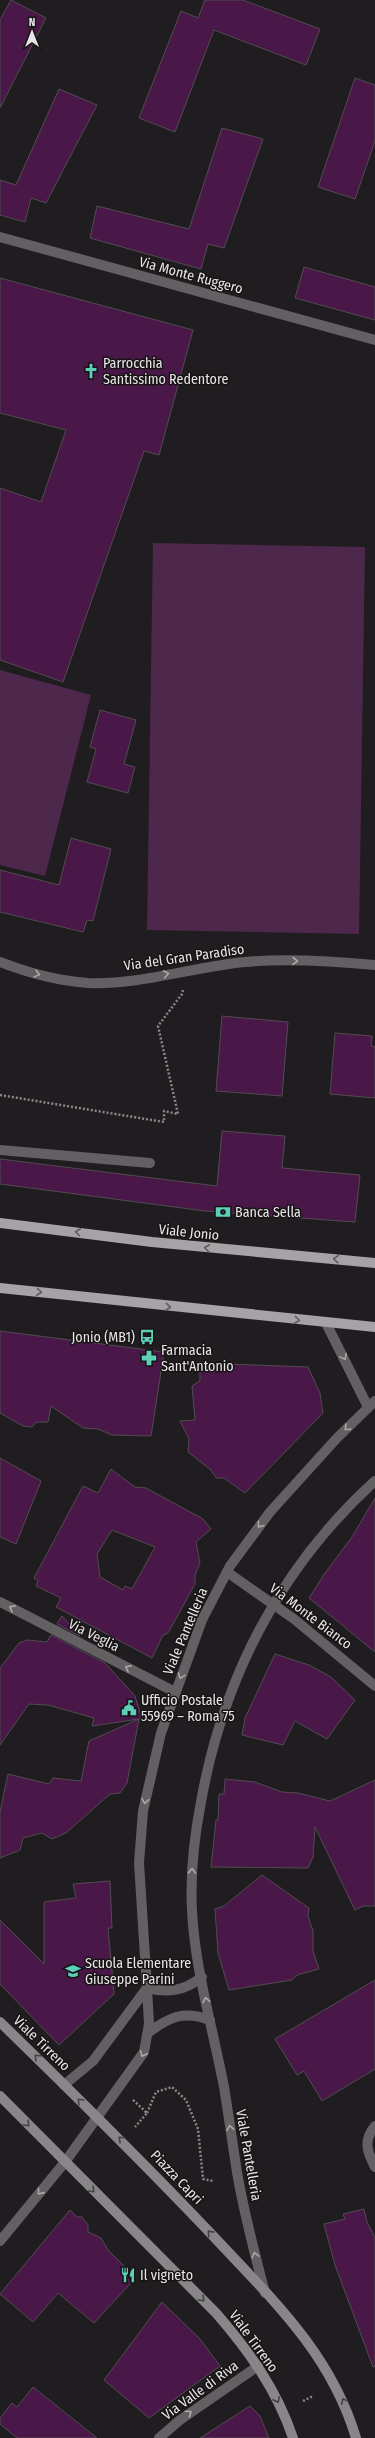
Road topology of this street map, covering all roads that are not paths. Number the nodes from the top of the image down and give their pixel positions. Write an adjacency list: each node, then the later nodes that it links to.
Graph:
1 (0, 237): 2 (street, Via Monte Ruggero)
2 (375, 340)
3 (0, 962): 4 (street, Via del Gran Paradiso, one-way to 4)
4 (375, 966)
5 (0, 1150): 6 (street)
6 (150, 1163)
7 (0, 1222): 8 (main road, Viale Jonio, one-way to 7)
8 (375, 1263)
9 (0, 1288): 10 (main road, one-way to 10)
10 (326, 1323): 11 (main road); 12 (street, Viale Pantelleria, one-way to 12)
11 (375, 1327)
12 (372, 1404): 14 (street, Viale Pantelleria, one-way to 14)
13 (375, 1482): 16 (street, Viale Pantelleria)
14 (227, 1572): 16 (street, Via Monte Bianco); 18 (street, Viale Pantelleria, one-way to 18)
15 (0, 1602): 18 (street, Via Veglia, one-way to 15)
16 (273, 1603): 17 (street, Via Monte Bianco); 19 (street, Viale Pantelleria, one-way to 16)
17 (375, 1686)
18 (175, 1692): 20 (street, Viale Pantelleria, one-way to 20)
19 (202, 1977): 20 (street); 21 (street, Viale Pantelleria, one-way to 19)
20 (147, 1988): 23 (street, Viale Pantelleria); 24 (street)
21 (210, 2020): 23 (street); 31 (street, Viale Pantelleria, one-way to 21)
22 (0, 2022): 24 (main road, Viale Tirreno, one-way to 22)
23 (148, 2033): 26 (street, Viale Pantelleria, one-way to 26)
24 (64, 2085): 26 (main road, Piazza Capri, one-way to 24)
25 (0, 2096): 28 (main road, one-way to 28)
26 (96, 2116): 28 (street, Viale Pantelleria); 31 (main road, Piazza Capri, one-way to 26)
27 (375, 2126): 29 (street)
28 (65, 2162): 30 (street, Viale Pantelleria, one-way to 30); 32 (main road, Viale Tirreno, one-way to 32)
29 (375, 2167)
30 (0, 2241)
31 (265, 2293): 35 (main road, one-way to 31)
32 (258, 2366): 33 (street, Via Valle di Riva, one-way to 32); 34 (main road, Viale Tirreno, one-way to 34)
33 (159, 2438)
34 (293, 2438)
35 (356, 2438)

